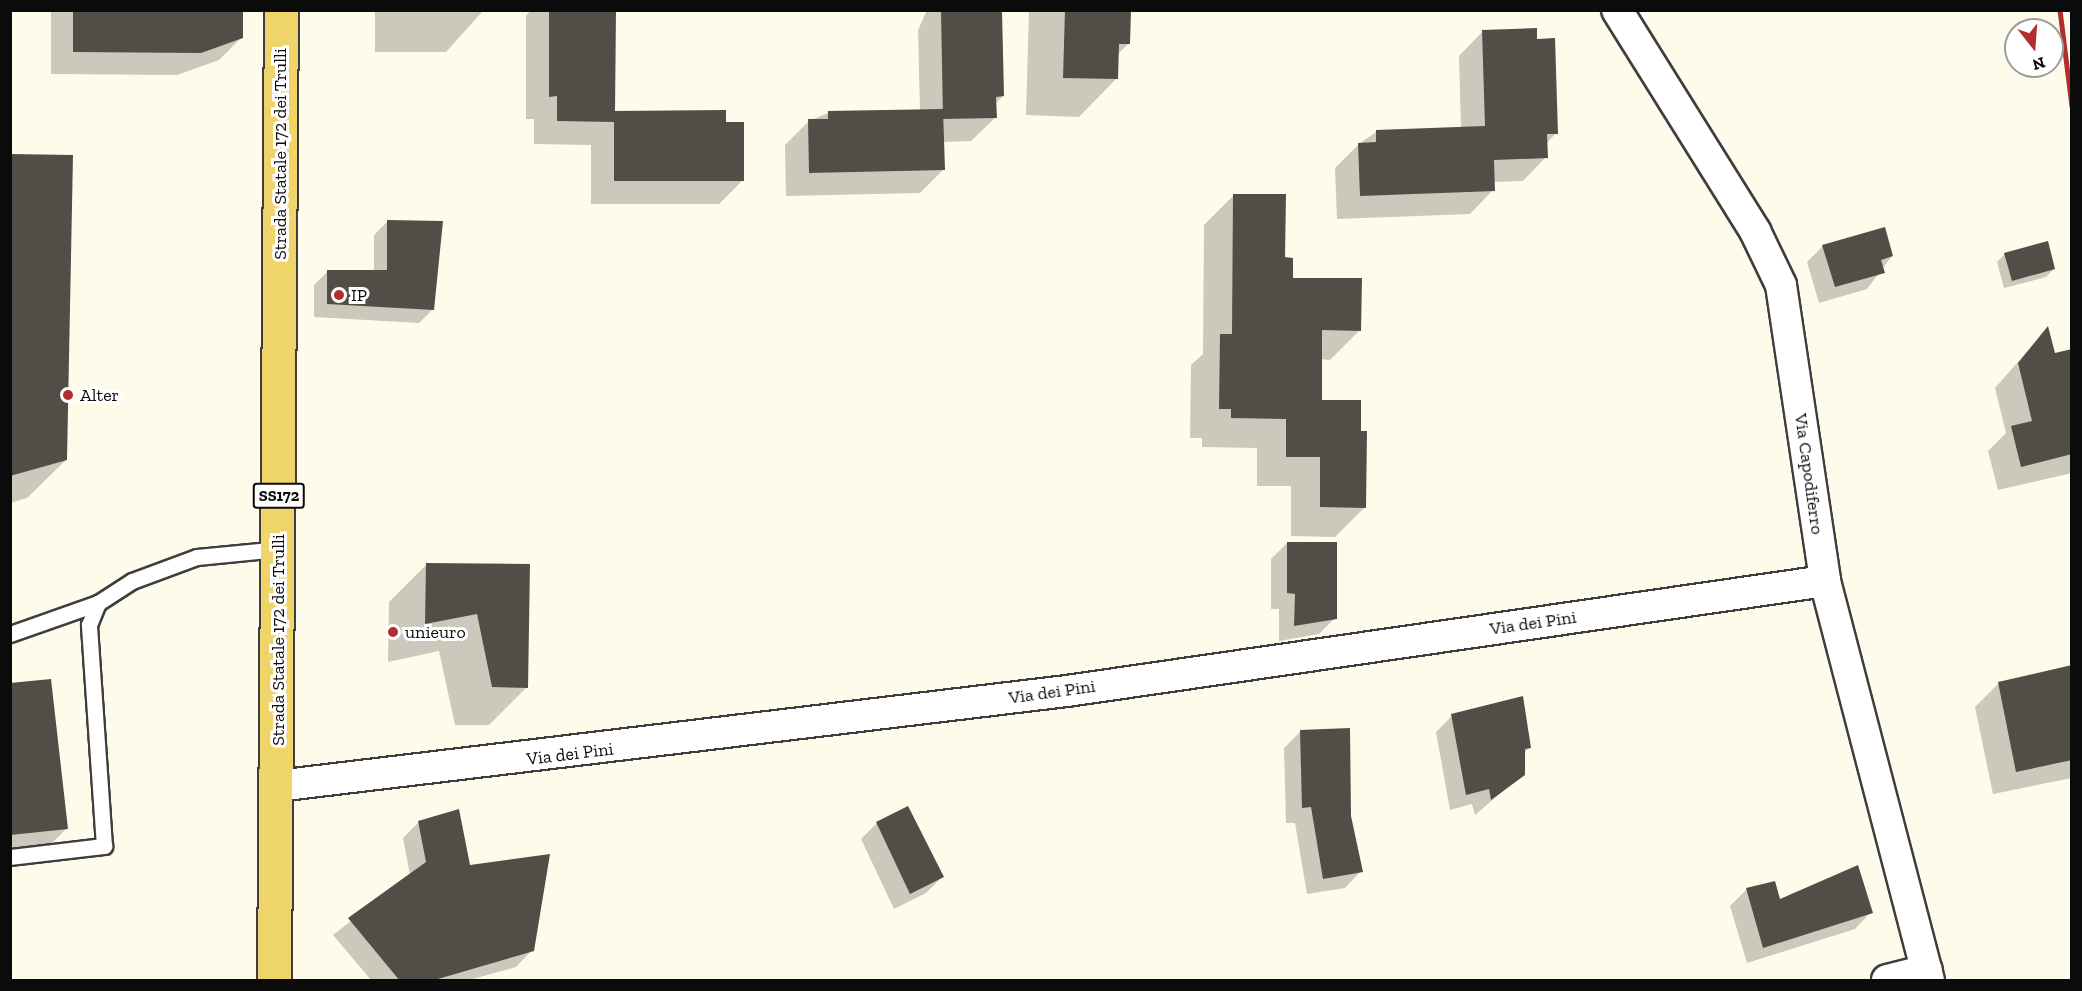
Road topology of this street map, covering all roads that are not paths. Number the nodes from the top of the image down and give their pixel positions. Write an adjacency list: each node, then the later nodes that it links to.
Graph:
1 (281, 10): 3 (main road, Strada Statale 172 dei Trulli / SS172)
2 (1617, 10): 4 (street, Via Capodiferro)
3 (278, 549): 5 (lane); 7 (main road, Strada Statale 172 dei Trulli / SS172)
4 (1825, 581): 7 (street, Via dei Pini); 9 (street, Via Capodiferro)
5 (98, 603): 6 (lane); 8 (lane)
6 (10, 634)
7 (277, 786): 10 (main road, Strada Statale 172 dei Trulli / SS172)
8 (10, 857)
9 (1928, 975): 11 (street)
10 (274, 981)
11 (1887, 981)

